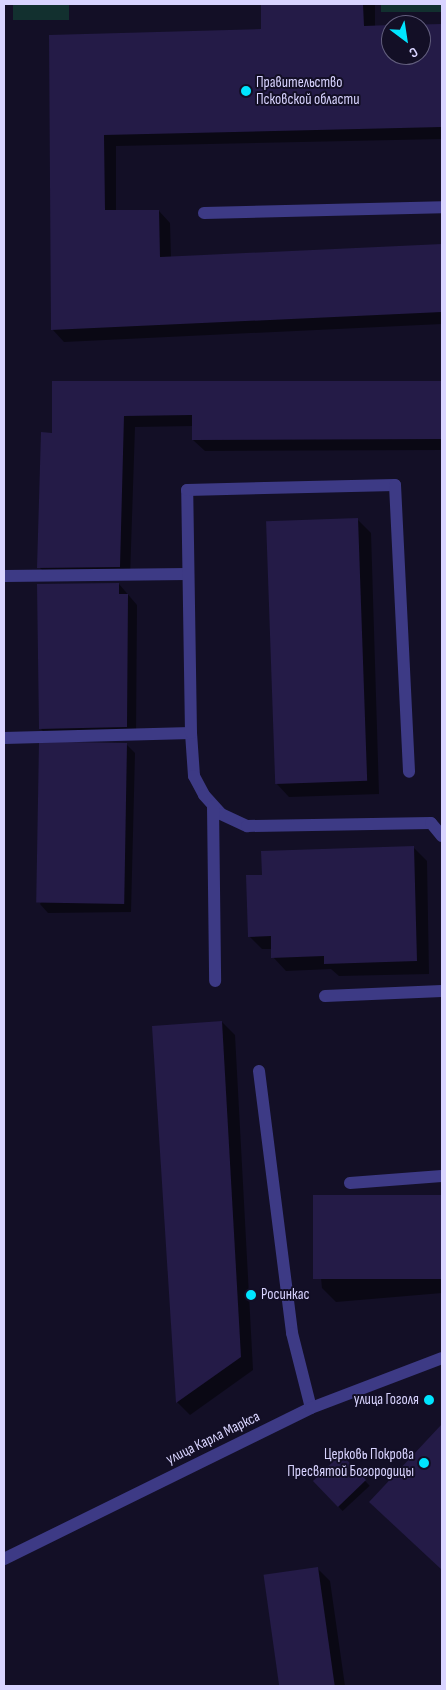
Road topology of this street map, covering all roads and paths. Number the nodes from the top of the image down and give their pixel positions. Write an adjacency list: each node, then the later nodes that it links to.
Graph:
1 (442, 207): 2 (street)
2 (204, 213)
3 (188, 574): 4 (street); 5 (street); 7 (street)
4 (4, 576)
5 (191, 733): 6 (street); 8 (street)
6 (4, 738)
7 (409, 772)
8 (214, 806): 9 (street); 10 (street)
9 (442, 836)
10 (215, 981)
11 (442, 990): 12 (street)
12 (325, 996)
13 (259, 1071): 17 (street)
14 (442, 1176): 15 (street)
15 (350, 1183)
16 (442, 1358): 17 (street, улица Карла Маркса)
17 (311, 1408): 18 (street, улица Карла Маркса)
18 (4, 1559)

